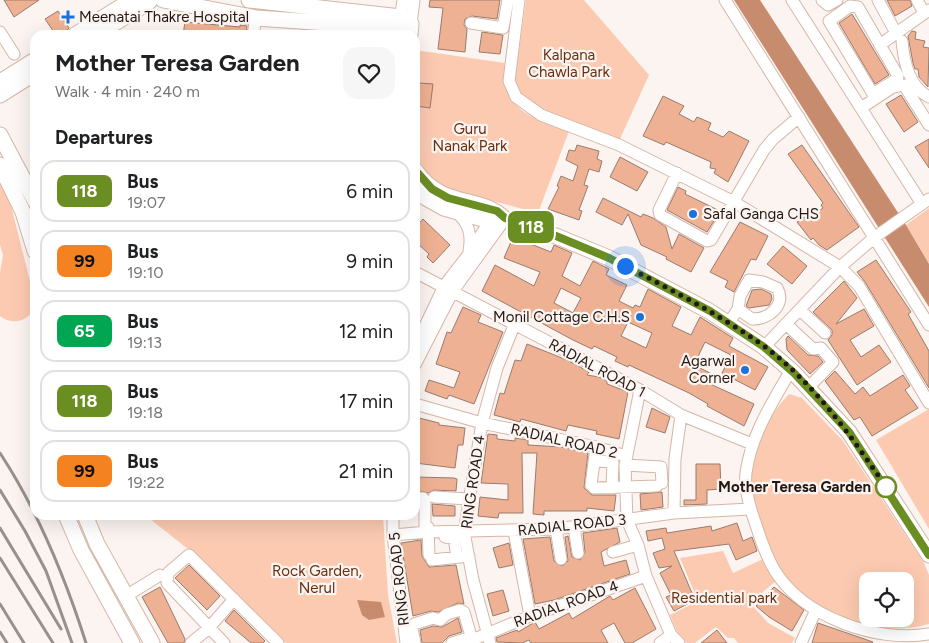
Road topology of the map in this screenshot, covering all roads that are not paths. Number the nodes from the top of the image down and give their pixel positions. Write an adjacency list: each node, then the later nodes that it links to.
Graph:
1 (132, 0): 19 (street)
2 (155, 0): 15 (street); 20 (street)
3 (249, 0): 18 (street)
4 (403, 0): 18 (street)
5 (414, 0): 18 (street)
6 (508, 0): 17 (street)
7 (520, 0): 38 (street)
8 (725, 0): 34 (street)
9 (792, 0): 23 (street)
10 (822, 0): 11 (street)
11 (837, 0)
12 (878, 0): 24 (street)
13 (916, 0): 14 (street)
14 (927, 12): 24 (street)
15 (256, 18): 18 (street); 21 (street)
16 (829, 21): 23 (street); 25 (street); 30 (street)
17 (471, 23)
18 (404, 28)
19 (83, 30)
20 (104, 30)
21 (254, 30)
22 (0, 32): 26 (street)
23 (812, 32): 33 (street)
24 (899, 37): 25 (street); 32 (street)
25 (881, 44): 30 (street)
26 (14, 54)
27 (30, 63): 29 (street)
28 (30, 76): 31 (street)
29 (0, 82)
30 (873, 94): 33 (street)
31 (0, 95)
32 (929, 98)
33 (859, 105): 35 (street); 42 (street)
34 (799, 117): 43 (street); 47 (street)
35 (929, 124)
36 (0, 135): 40 (street)
37 (0, 165): 46 (street)
38 (677, 173): 43 (street); 43 (street)
39 (420, 176): 45 (street)
40 (30, 192)
41 (420, 193): 44 (street)
42 (925, 201): 47 (street)
43 (734, 202): 49 (street)
44 (454, 211): 45 (street); 48 (street)
45 (497, 217): 48 (street); 51 (street); 56 (street)
46 (30, 235)
47 (878, 235): 49 (street); 57 (street)
48 (468, 255): 51 (street)
49 (840, 267): 53 (street); 66 (street)
50 (420, 275): 51 (street, RADIAL ROAD 1)
51 (448, 289): 55 (street, RADIAL ROAD 1); 59 (street); 62 (street)
52 (738, 309): 56 (street)
53 (800, 310): 54 (street); 58 (street)
54 (787, 323): 60 (street); 61 (street); 64 (street)
55 (515, 324): 65 (street, RADIAL ROAD 1); 69 (street, RING ROAD 4)
56 (728, 324): 61 (street)
57 (929, 325)
58 (825, 333)
59 (420, 338)
60 (813, 346)
61 (764, 347): 63 (street)
62 (420, 353)
63 (791, 370): 64 (street); 70 (street)
64 (808, 388): 97 (street)
65 (640, 390): 68 (street, RADIAL ROAD 1); 73 (street)
66 (929, 402)
67 (420, 405): 69 (street, RADIAL ROAD 2)
68 (681, 415): 70 (street, RADIAL ROAD 1); 81 (street)
69 (482, 423): 71 (street, RADIAL ROAD 2); 79 (street, RING ROAD 4)
70 (752, 444): 80 (street)
71 (596, 447): 72 (street); 73 (street, RADIAL ROAD 2)
72 (595, 461): 74 (street); 76 (street)
73 (625, 461): 74 (street); 75 (street); 75 (street)
74 (613, 462): 76 (street)
75 (624, 486): 76 (street); 86 (street)
76 (612, 488)
77 (434, 497): 79 (street)
78 (420, 498): 89 (street)
79 (469, 499): 90 (street, RING ROAD 4)
80 (750, 509): 81 (street, RADIAL ROAD 3); 104 (street)
81 (674, 513): 86 (street, RADIAL ROAD 3)
82 (428, 516): 89 (street)
83 (68, 520): 111 (street)
84 (87, 520): 102 (street)
85 (393, 520): 92 (street, RING ROAD 5)
86 (627, 520): 87 (street, RADIAL ROAD 3); 94 (street)
87 (574, 530): 91 (street, RADIAL ROAD 3); 96 (street)
88 (514, 531): 90 (street, RADIAL ROAD 3); 91 (street, RADIAL ROAD 3); 105 (street)
89 (426, 532): 90 (street, RADIAL ROAD 3); 92 (street, RADIAL ROAD 3); 98 (street)
90 (464, 532): 98 (street, RING ROAD 4)
91 (556, 533): 99 (street)
92 (393, 535): 116 (street, RING ROAD 5)
93 (445, 537): 98 (street)
94 (638, 545): 95 (street); 101 (street)
95 (613, 552)
96 (578, 553)
97 (929, 555)
98 (463, 557): 110 (street, RING ROAD 4)
99 (561, 558)
100 (160, 575): 102 (street)
101 (646, 576): 105 (street, RADIAL ROAD 4); 109 (street)
102 (126, 596): 112 (street)
103 (234, 598): 106 (street); 106 (street); 115 (street)
104 (816, 610): 108 (street); 120 (street)
105 (530, 616): 110 (street, RADIAL ROAD 4)
106 (208, 629): 113 (street); 114 (street)
107 (929, 634): 108 (street)
108 (881, 638)
109 (675, 639): 119 (street)
110 (474, 640): 117 (street); 118 (street, RADIAL ROAD 4)
111 (132, 643)
112 (152, 643)
113 (191, 643)
114 (224, 643)
115 (278, 643)
116 (406, 643)
117 (416, 643)
118 (452, 643)
119 (660, 643)
120 (801, 643)

